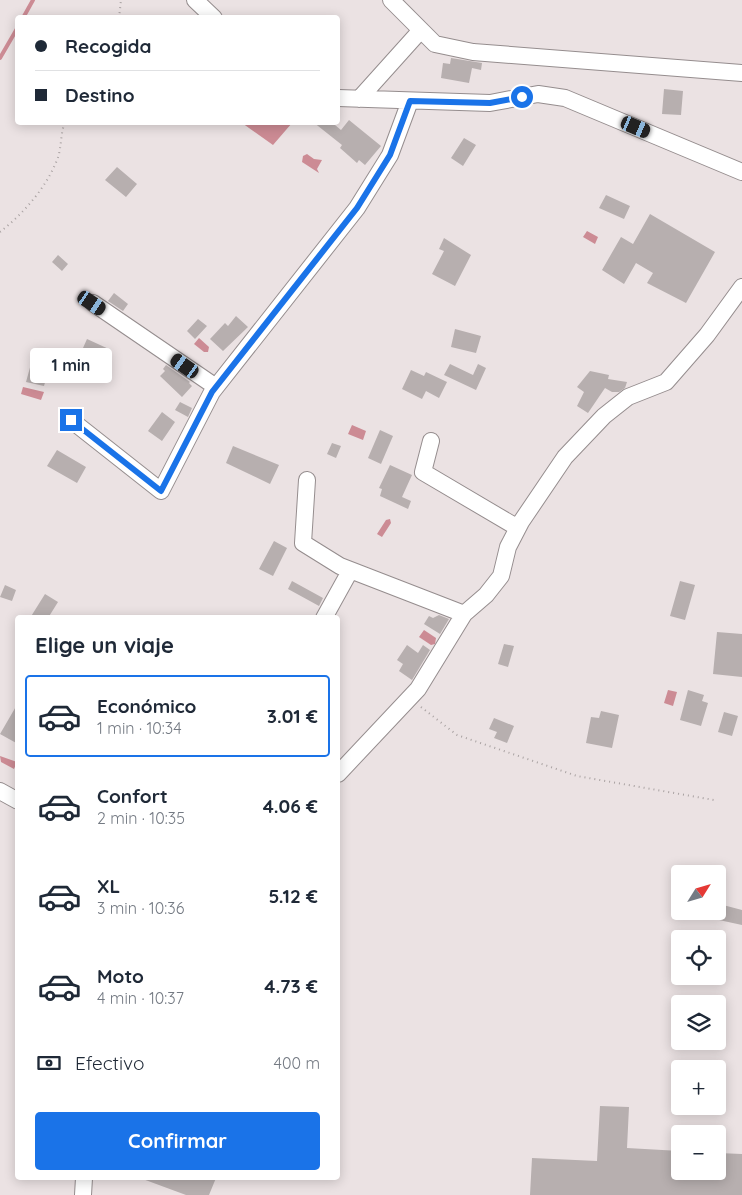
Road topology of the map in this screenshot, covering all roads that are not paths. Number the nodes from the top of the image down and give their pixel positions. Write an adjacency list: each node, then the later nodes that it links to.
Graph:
1 (195, 0): 3 (street)
2 (391, 0): 4 (street)
3 (211, 15)
4 (420, 30): 5 (street); 7 (street)
5 (742, 73)
6 (340, 98): 7 (street)
7 (359, 99): 8 (street)
8 (410, 101): 9 (street); 12 (street)
9 (742, 172)
10 (742, 287): 16 (street)
11 (92, 303): 12 (street)
12 (216, 387): 13 (street)
13 (71, 420)
14 (431, 441): 16 (street)
15 (306, 480): 17 (street)
16 (518, 528): 18 (street)
17 (350, 571): 18 (street); 19 (street)
18 (464, 614): 20 (street)
19 (326, 615)
20 (340, 772)
21 (0, 792): 22 (street)
22 (15, 800)
23 (84, 1180): 24 (street)
24 (83, 1195)

